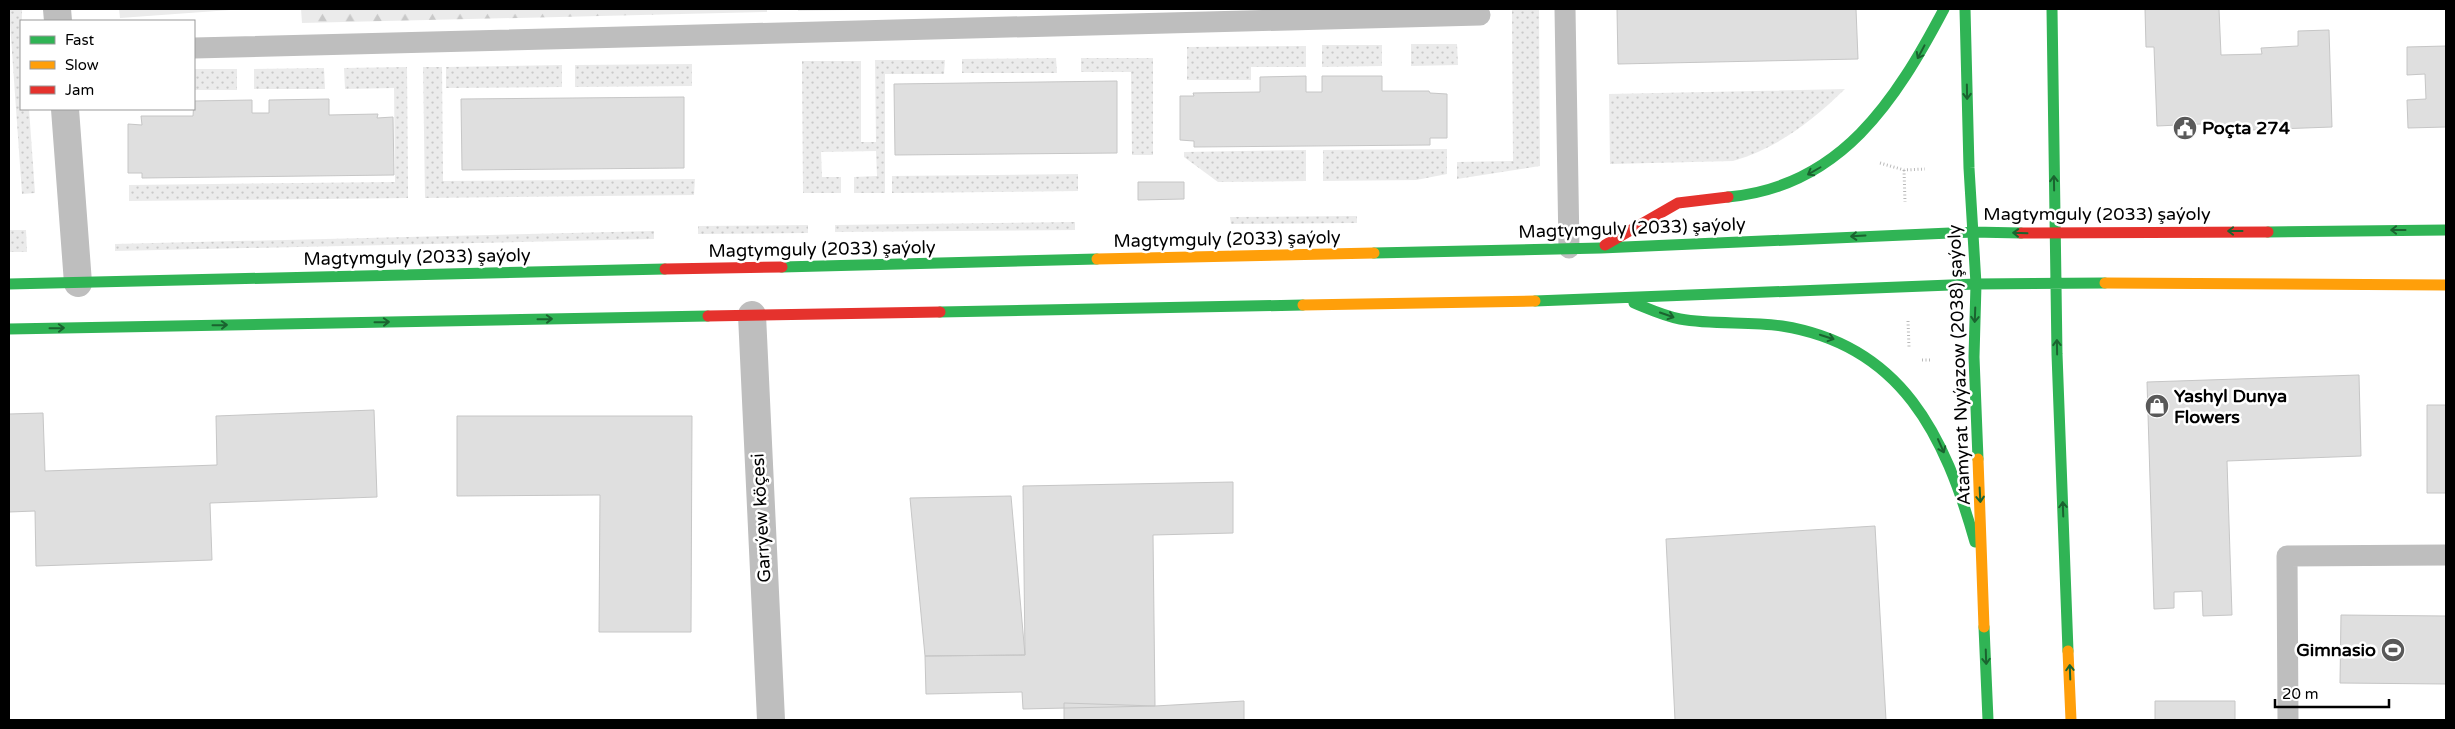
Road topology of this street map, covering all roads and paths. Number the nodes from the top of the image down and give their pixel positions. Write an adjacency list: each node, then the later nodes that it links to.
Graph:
1 (1565, 9): 15 (lane)
2 (1944, 9): 16 (main road, one-way to 16)
3 (1965, 9): 13 (main road, Atamyrat Nyýazow (2038) şaýoly, one-way to 13)
4 (2052, 9): 14 (main road, one-way to 4)
5 (1480, 15): 6 (lane)
6 (195, 48)
7 (65, 110): 17 (street)
8 (1876, 162): 10 (path)
9 (1925, 169): 10 (path)
10 (1904, 170): 11 (path)
11 (1905, 206)
12 (2446, 230): 14 (main road, Magtymguly (2033) şaýoly, one-way to 14)
13 (1972, 232): 14 (main road, Magtymguly (2033) şaýoly, one-way to 13); 16 (main road, Magtymguly (2033) şaýoly, one-way to 16); 19 (main road, Atamyrat Nyýazow (2038) şaýoly)
14 (2055, 234): 20 (main road)
15 (1570, 248): 16 (main road, Magtymguly (2033) şaýoly); 17 (main road, Magtymguly (2033) şaýoly)
16 (1601, 248)
17 (78, 283): 18 (main road, Magtymguly (2033) şaýoly)
18 (9, 284)
19 (1976, 284): 20 (main road); 22 (main road); 28 (main road, Atamyrat Nyýazow (2038) şaýoly, one-way to 28)
20 (2056, 285): 21 (main road); 31 (main road, one-way to 20)
21 (2446, 285)
22 (1621, 299): 23 (main road); 28 (main road, one-way to 28)
23 (752, 315): 25 (main road, one-way to 23); 29 (street, Garrýew köçesi)
24 (1908, 318): 26 (path)
25 (9, 329)
26 (1909, 352)
27 (2446, 555): 32 (lane)
28 (1983, 573): 30 (main road, Atamyrat Nyýazow (2038) şaýoly, one-way to 30)
29 (771, 720)
30 (1988, 720)
31 (2072, 720)
32 (2288, 720)

